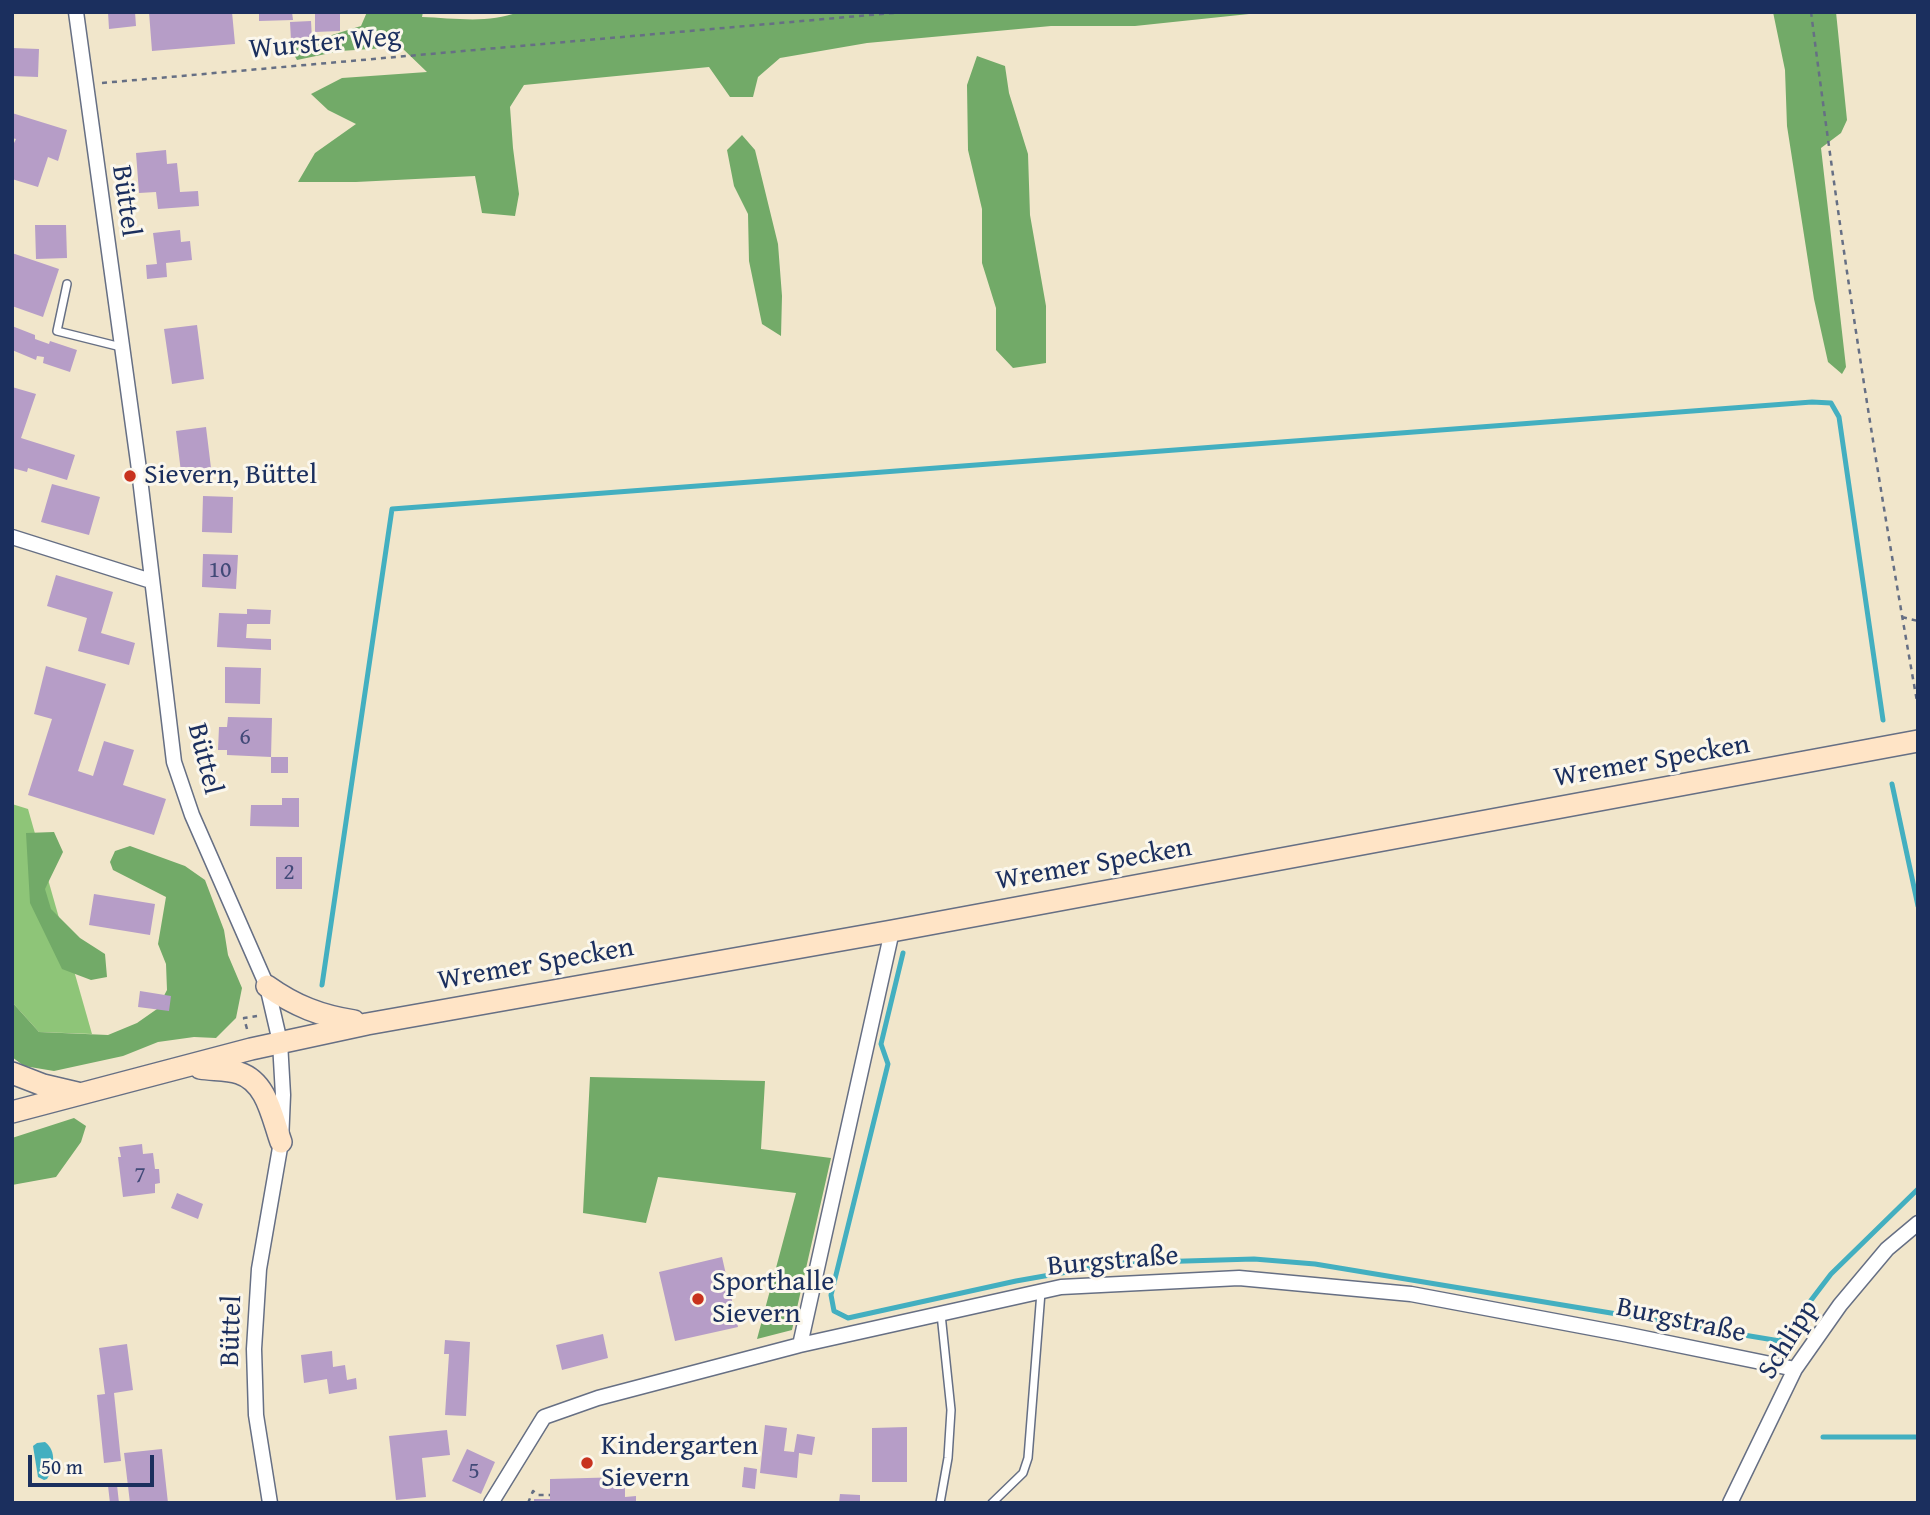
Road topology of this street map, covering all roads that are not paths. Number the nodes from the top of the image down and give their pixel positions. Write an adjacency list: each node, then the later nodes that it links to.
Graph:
1 (76, 12): 3 (street, Büttel)
2 (67, 284): 3 (lane)
3 (121, 347): 5 (street, Büttel)
4 (12, 537): 5 (street)
5 (152, 581): 8 (street, Büttel)
6 (1918, 741): 7 (street, Wremer Specken)
7 (892, 931): 9 (street, Wremer Specken); 19 (street)
8 (267, 986): 9 (street); 10 (street, Büttel)
9 (367, 1024): 10 (street, Wremer Specken)
10 (281, 1042): 11 (street, Wremer Specken); 15 (street, Büttel)
11 (188, 1067): 13 (street, Wremer Specken); 15 (street)
12 (12, 1073): 13 (street)
13 (83, 1094): 14 (street, Wremer Specken)
14 (12, 1112)
15 (281, 1142): 21 (street, Büttel)
16 (1918, 1223): 20 (street, Schlipp)
17 (1041, 1292): 18 (street, Burgstraße); 20 (street, Burgstraße); 24 (lane)
18 (941, 1314): 19 (street, Burgstraße); 23 (lane)
19 (800, 1345): 22 (street, Burgstraße)
20 (1795, 1370): 25 (street, Schlipp)
21 (270, 1503)
22 (491, 1503)
23 (940, 1503)
24 (992, 1503)
25 (1730, 1503)

